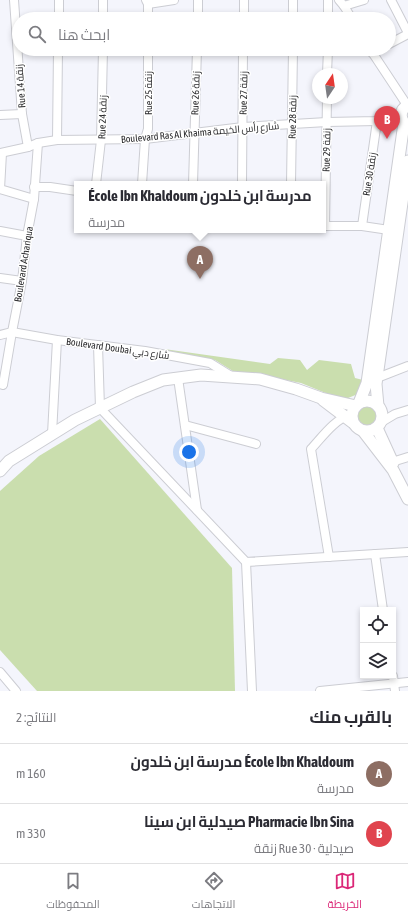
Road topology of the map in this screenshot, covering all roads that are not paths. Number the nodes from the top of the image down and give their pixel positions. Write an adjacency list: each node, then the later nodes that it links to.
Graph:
1 (14, 0): 13 (street, Rue 14 زنقة)
2 (59, 0): 14 (street)
3 (103, 0): 15 (street)
4 (174, 0): 11 (street)
5 (198, 0): 17 (street)
6 (244, 0): 18 (street)
7 (293, 0): 19 (street)
8 (328, 0): 20 (street)
9 (364, 0): 12 (street)
10 (391, 0): 22 (street)
11 (147, 1): 16 (street)
12 (341, 3): 21 (street)
13 (15, 12)
14 (59, 12)
15 (103, 12)
16 (148, 12)
17 (198, 12)
18 (244, 12)
19 (293, 12)
20 (328, 12)
21 (347, 12)
22 (407, 30): 23 (street)
23 (396, 39)
24 (18, 56): 36 (street, Rue 14 زنقة)
25 (58, 56): 45 (street)
26 (103, 56): 46 (street, Rue 24 زنقة)
27 (148, 56): 44 (street, Rue 25 زنقة)
28 (196, 56): 43 (street, Rue 26 زنقة)
29 (243, 56): 42 (street, Rue 27 زنقة)
30 (292, 56): 41 (street, Rue 28 زنقة)
31 (328, 56): 33 (street)
32 (374, 56): 35 (street)
33 (327, 68)
34 (327, 104): 39 (street, Rue 29 زنقة)
35 (408, 105): 40 (main road)
36 (22, 114): 37 (street); 48 (street, Rue 14 زنقة)
37 (0, 115)
38 (377, 121): 39 (street, Boulevard Ras Al Khaima شارع رأس الخيمة); 40 (street, Boulevard Ras Al Khaima شارع رأس الخيمة); 62 (street, Rue 30 زنقة)
39 (327, 122): 41 (street, Boulevard Ras Al Khaima شارع رأس الخيمة); 56 (street, Rue 29 زنقة)
40 (404, 122): 63 (main road)
41 (292, 124): 42 (street, Boulevard Ras Al Khaima شارع رأس الخيمة); 55 (street, Rue 28 زنقة)
42 (242, 127): 43 (street, Boulevard Ras Al Khaima شارع رأس الخيمة); 54 (street, Rue 27 زنقة)
43 (194, 134): 44 (street, Boulevard Ras Al Khaima شارع رأس الخيمة); 53 (street, Rue 26 زنقة)
44 (145, 139): 46 (street, Boulevard Ras Al Khaima شارع رأس الخيمة); 52 (street, Rue 25 زنقة)
45 (57, 140): 46 (street, Boulevard Ras Al Khaima شارع رأس الخيمة); 47 (street, Boulevard Ras Al Khaima شارع رأس الخيمة)
46 (101, 140): 51 (street, Rue 24 زنقة)
47 (38, 142): 48 (street, Boulevard Ras Al Khaima شارع رأس الخيمة); 57 (street, Boulevard Achariqua)
48 (28, 147): 49 (street, Boulevard Ras Al Khaima شارع رأس الخيمة)
49 (1, 153): 58 (street)
50 (408, 161): 75 (main road)
51 (96, 181)
52 (142, 181)
53 (193, 181)
54 (242, 181)
55 (290, 181)
56 (325, 181)
57 (34, 187): 59 (street); 60 (street, Boulevard Achariqua)
58 (0, 189): 60 (street)
59 (74, 190)
60 (34, 199): 65 (street, Boulevard Achariqua)
61 (326, 226): 62 (street)
62 (362, 226): 63 (street)
63 (389, 230): 80 (main road)
64 (0, 231): 65 (street)
65 (27, 236): 67 (street, Boulevard Achariqua)
66 (0, 278): 67 (street)
67 (22, 281): 68 (street, Boulevard Achariqua)
68 (12, 332): 69 (street, Boulevard Doubai شارع دبي); 70 (street, Boulevard Doubai شارع دبي); 76 (street, Boulevard Achariqua)
69 (0, 335)
70 (57, 340): 71 (street, Boulevard Doubai شارع دبي); 84 (street)
71 (98, 345): 73 (street, Boulevard Doubai شارع دبي); 78 (street)
72 (408, 366): 75 (street)
73 (233, 377): 74 (main road); 77 (main road)
74 (178, 378): 78 (main road); 82 (street)
75 (377, 378): 81 (main road)
76 (2, 384)
77 (321, 398): 80 (main road); 80 (main road)
78 (100, 408): 84 (main road); 90 (street)
79 (408, 410): 81 (street)
80 (353, 412): 81 (main road); 83 (main road); 93 (street)
81 (379, 418): 83 (main road); 87 (main road)
82 (185, 425): 85 (street); 90 (street)
83 (363, 431): 87 (main road)
84 (52, 434): 88 (main road)
85 (256, 444)
86 (408, 456): 87 (street)
87 (391, 465): 89 (main road)
88 (0, 471)
89 (408, 499)
90 (197, 510): 94 (street)
91 (408, 552): 92 (street)
92 (375, 554): 93 (street); 95 (street)
93 (329, 557): 94 (street)
94 (246, 562): 100 (street)
95 (383, 607)
96 (0, 672): 99 (street)
97 (408, 682): 98 (street)
98 (394, 683): 101 (street)
99 (16, 691)
100 (252, 691)
101 (320, 691)

